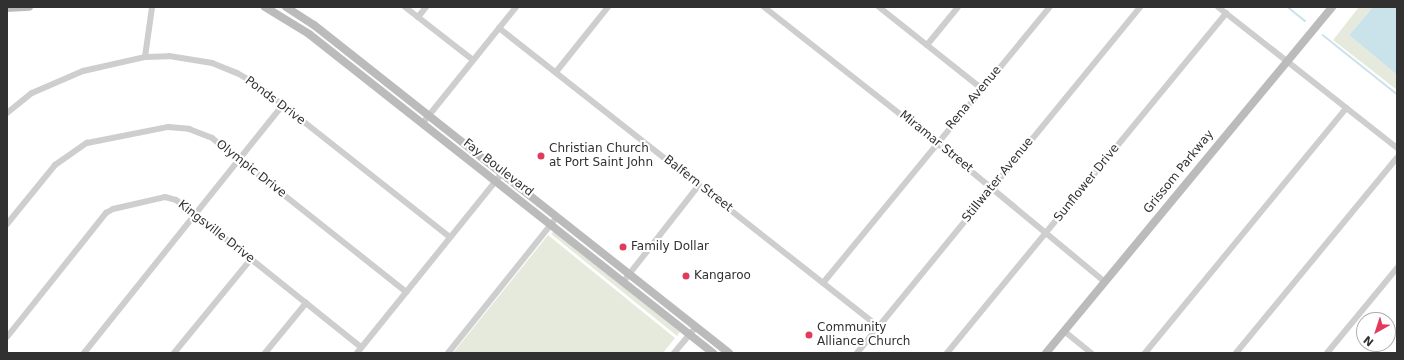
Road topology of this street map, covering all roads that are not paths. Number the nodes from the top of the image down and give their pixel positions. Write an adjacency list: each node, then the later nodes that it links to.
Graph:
1 (29, 7): 16 (main road)
2 (152, 7): 23 (street)
3 (265, 7): 22 (main road, Fay Boulevard)
4 (286, 7): 20 (main road, Fay Boulevard)
5 (405, 7): 18 (street)
6 (426, 7): 18 (street)
7 (516, 7): 19 (street)
8 (608, 7): 26 (street)
9 (764, 7): 33 (street, Miramar Street)
10 (879, 7): 21 (street)
11 (958, 7): 21 (street)
12 (1050, 7): 27 (street, Rena Avenue)
13 (1140, 7): 40 (street, Stillwater Avenue)
14 (1218, 7): 17 (street)
15 (1332, 7): 25 (main road, Grissom Parkway)
16 (7, 8)
17 (1226, 13): 25 (street); 45 (street, Sunflower Drive)
18 (418, 17): 24 (street)
19 (499, 28): 24 (street); 26 (street, Balfern Street)
20 (333, 40): 22 (street); 31 (main road, Fay Boulevard)
21 (927, 45): 27 (street)
22 (327, 48): 32 (main road, Fay Boulevard)
23 (145, 57): 28 (street, Ponds Drive); 30 (street, Ponds Drive)
24 (473, 60): 31 (street)
25 (1287, 60): 29 (street); 51 (main road, Grissom Parkway)
26 (556, 72): 39 (street, Balfern Street)
27 (982, 89): 33 (street, Rena Avenue)
28 (283, 105): 36 (street); 46 (street, Ponds Drive)
29 (1346, 108): 34 (street); 73 (street)
30 (7, 113)
31 (429, 116): 32 (street); 37 (main road, Fay Boulevard)
32 (422, 124): 38 (main road, Fay Boulevard)
33 (937, 143): 40 (street, Miramar Street); 52 (street, Rena Avenue)
34 (1397, 148)
35 (1397, 158): 74 (street)
36 (240, 160): 41 (street); 43 (street, Olympic Drive); 53 (street, Olympic Drive)
37 (502, 173): 38 (street); 42 (main road, Fay Boulevard)
38 (496, 182): 44 (main road, Fay Boulevard); 46 (street)
39 (700, 185): 49 (street); 52 (street, Balfern Street)
40 (992, 188): 45 (street, Miramar Street); 55 (street, Stillwater Avenue)
41 (196, 215): 47 (street, Kingsville Drive); 59 (street, Kingsville Drive); 61 (street)
42 (557, 217): 44 (street); 49 (main road, Fay Boulevard)
43 (7, 224)
44 (551, 225): 50 (main road, Fay Boulevard); 65 (street)
45 (1046, 232): 51 (street, Miramar Street); 70 (street, Sunflower Drive)
46 (450, 237): 53 (street)
47 (251, 259): 54 (street, Kingsville Drive); 62 (street)
48 (1397, 268): 75 (street)
49 (629, 274): 50 (street); 56 (main road, Fay Boulevard)
50 (623, 282): 58 (main road, Fay Boulevard)
51 (1105, 282): 57 (main road, Grissom Parkway)
52 (823, 283): 55 (street, Balfern Street)
53 (406, 292): 60 (street)
54 (306, 303): 60 (street, Kingsville Drive); 63 (street)
55 (878, 326): 69 (street, Stillwater Avenue)
56 (696, 327): 58 (street); 68 (main road, Fay Boulevard)
57 (1064, 331): 71 (main road, Grissom Parkway); 72 (street)
58 (689, 334): 66 (street); 67 (main road, Fay Boulevard)
59 (7, 337)
60 (362, 347): 64 (street)
61 (84, 353)
62 (174, 353)
63 (265, 353)
64 (356, 353)
65 (448, 353)
66 (674, 353)
67 (713, 353)
68 (729, 353)
69 (857, 353)
70 (947, 353)
71 (1046, 353)
72 (1091, 353)
73 (1145, 353)
74 (1236, 353)
75 (1327, 353)

